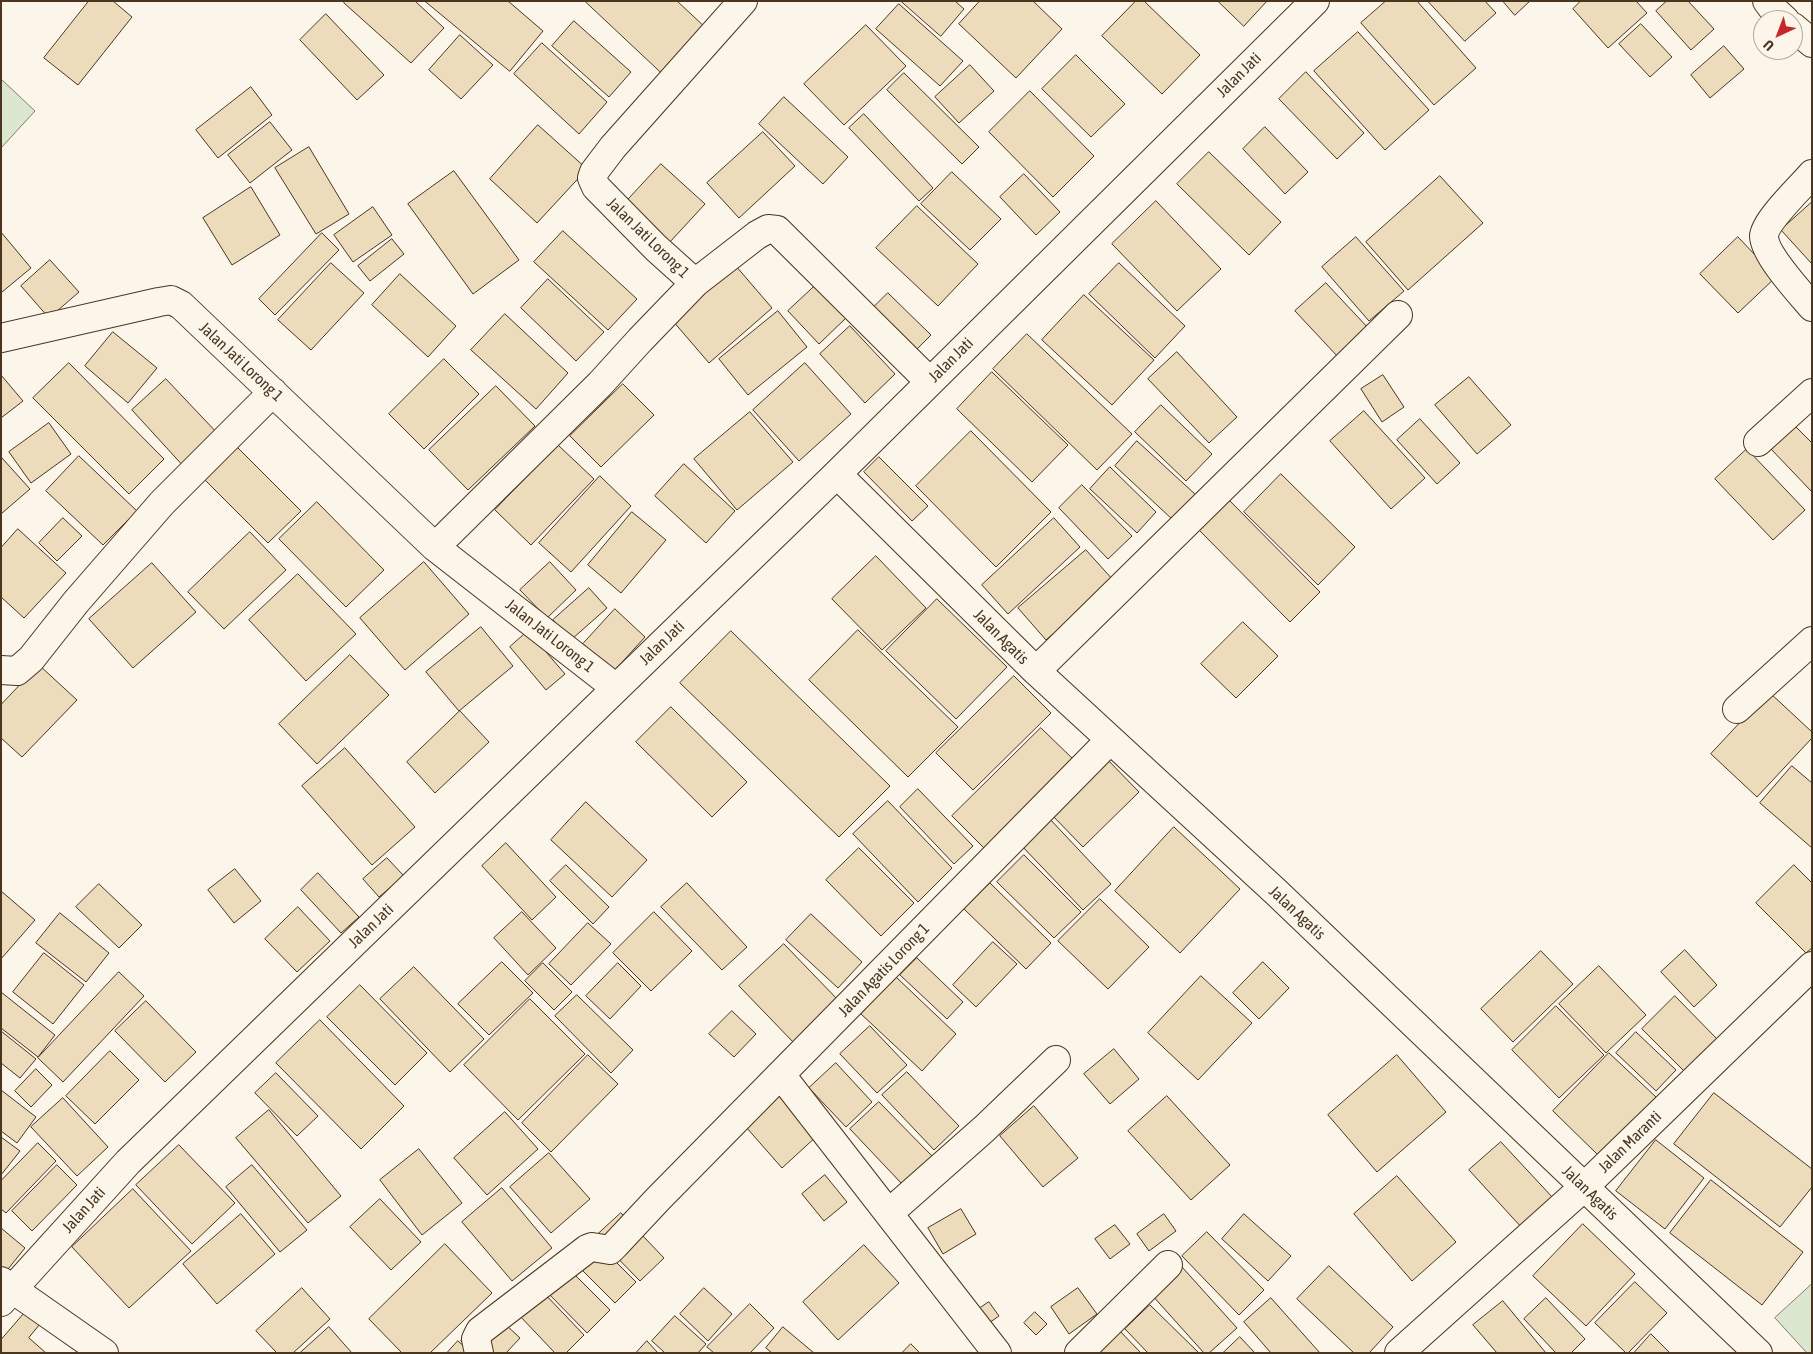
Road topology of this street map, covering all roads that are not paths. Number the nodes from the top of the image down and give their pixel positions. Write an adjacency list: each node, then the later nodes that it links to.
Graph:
1 (743, 1): 4 (street, Jalan Jati Lorong 1)
2 (1315, 1): 8 (street, Jalan Jati)
3 (1812, 174): 5 (street)
4 (695, 283): 8 (street); 13 (street, Jalan Jati Lorong 1)
5 (1812, 307)
6 (1398, 315): 16 (street)
7 (1, 338): 9 (street, Jalan Jati Lorong 1)
8 (929, 381): 12 (street, Jalan Jati)
9 (274, 392): 13 (street, Jalan Jati Lorong 1); 15 (street)
10 (1812, 393): 11 (street)
11 (1758, 442)
12 (837, 474): 16 (street, Jalan Agatis); 17 (street, Jalan Jati)
13 (435, 547): 17 (street, Jalan Jati Lorong 1)
14 (1812, 641): 18 (street)
15 (1, 670)
16 (1036, 671): 19 (street, Jalan Agatis)
17 (616, 688): 26 (street, Jalan Jati)
18 (1737, 709)
19 (1110, 740): 22 (street, Jalan Agatis Lorong 1); 23 (street, Jalan Agatis)
20 (1812, 966): 23 (street, Jalan Maranti)
21 (1056, 1060): 24 (street)
22 (781, 1075): 24 (street); 28 (street, Jalan Agatis Lorong 1)
23 (1584, 1187): 31 (street, Jalan Maranti); 32 (street, Jalan Agatis)
24 (889, 1213): 29 (street)
25 (1168, 1265): 30 (street)
26 (5, 1291): 27 (street)
27 (104, 1353)
28 (479, 1353)
29 (997, 1353)
30 (1079, 1353)
31 (1399, 1353)
32 (1758, 1353)

